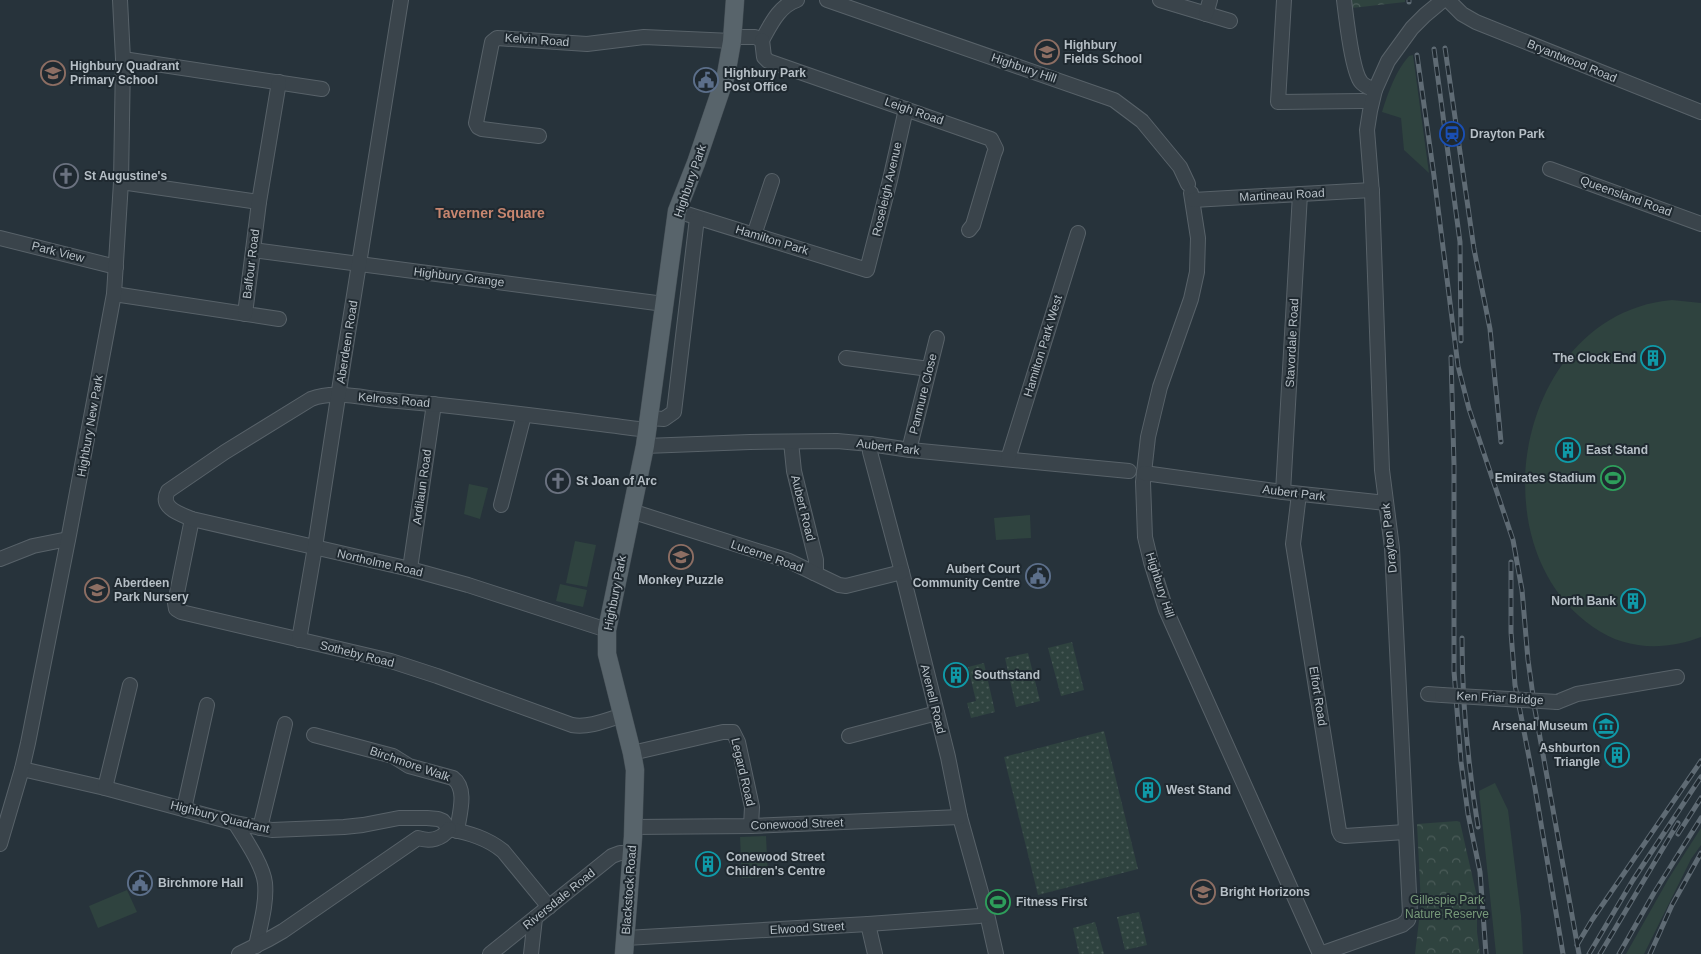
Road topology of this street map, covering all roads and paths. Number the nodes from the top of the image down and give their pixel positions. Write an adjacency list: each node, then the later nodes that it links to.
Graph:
1 (120, 0): 16 (street, Highbury New Park)
2 (401, 0): 39 (street, Aberdeen Road)
3 (735, 0): 14 (main road, Highbury Park)
4 (797, 0): 15 (street)
5 (827, 0): 28 (street, Highbury Hill)
6 (1160, 0): 12 (street)
7 (1210, 0): 12 (street)
8 (1284, 0): 20 (street)
9 (1344, 0): 19 (street)
10 (1443, 0): 19 (street, Drayton Park)
11 (1448, 0): 22 (street, Bryantwood Road)
12 (1206, 14): 13 (street)
13 (1230, 21)
14 (732, 39): 15 (street); 23 (street, Kelvin Road); 31 (main road, Highbury Park)
15 (762, 40): 21 (street, Leigh Road)
16 (123, 59): 17 (street); 26 (street, Highbury New Park)
17 (279, 82): 18 (street); 30 (street, Balfour Road)
18 (322, 88)
19 (1375, 90): 27 (street, Drayton Park)
20 (1363, 101)
21 (906, 109): 34 (street, Leigh Road); 41 (street, Roseleigh Avenue)
22 (1701, 112)
23 (539, 136)
24 (1550, 169): 33 (street, Queensland Road)
25 (772, 181): 36 (street)
26 (122, 182): 30 (street); 40 (street, Highbury New Park)
27 (1372, 190): 29 (street, Martineau Road); 61 (street, Drayton Park)
28 (1191, 192): 29 (street, Martineau Road); 57 (street, Highbury Hill)
29 (1300, 194): 59 (street, Stavordale Road)
30 (259, 202): 38 (street, Balfour Road)
31 (677, 212): 32 (street, Hamilton Park); 43 (main road, Highbury Park)
32 (697, 218): 36 (street, Hamilton Park); 52 (street, Highbury Park)
33 (1701, 224)
34 (969, 230)
35 (1078, 233): 56 (street, Hamilton Park West)
36 (754, 235): 41 (street, Hamilton Park)
37 (0, 238): 40 (street, Park View)
38 (253, 250): 39 (street, Highbury Grange); 44 (street, Balfour Road)
39 (359, 264): 43 (street, Highbury Grange); 49 (street, Aberdeen Road)
40 (116, 267): 42 (street, Highbury New Park)
41 (867, 270)
42 (114, 294): 44 (street, Balfour Road); 65 (street, Highbury New Park)
43 (664, 304): 52 (main road, Highbury Park)
44 (245, 314): 45 (street)
45 (279, 319)
46 (937, 338): 48 (street, Panmure Close)
47 (846, 358): 48 (street)
48 (929, 369): 55 (street, Panmure Close)
49 (338, 396): 50 (street, Kelross Road); 58 (street, Kelross Road); 66 (street, Aberdeen Road)
50 (434, 404): 51 (street, Kelross Road); 68 (street, Ardilaun Road)
51 (524, 415): 52 (street, Kelross Road); 62 (street)
52 (647, 431): 53 (street, Aubert Park); 63 (main road, Highbury Park)
53 (791, 442): 54 (street, Aubert Park); 70 (street, Aubert Road)
54 (870, 444): 55 (street, Aubert Park); 69 (street, Avenell Road)
55 (910, 450): 56 (street, Aubert Park)
56 (1008, 459): 57 (street, Aubert Park)
57 (1137, 472): 59 (street, Aubert Park); 108 (street, Highbury Hill)
58 (168, 492): 64 (street, Northolme Road)
59 (1283, 492): 60 (street, Aubert Park)
60 (1299, 494): 61 (street, Aubert Park); 93 (street, Elfort Road)
61 (1386, 503): 93 (street, Drayton Park)
62 (501, 505)
63 (631, 511): 70 (street, Lucerne Road); 71 (main road, Highbury Park)
64 (192, 519): 66 (street, Northolme Road); 72 (street, Sotheby Road)
65 (68, 539): 67 (street); 83 (street, Highbury New Park)
66 (316, 547): 68 (street, Northolme Road); 72 (street, Aberdeen Road)
67 (0, 559)
68 (410, 569): 71 (street, Northolme Road)
69 (902, 572): 70 (street, Lucerne Road); 77 (street, Avenell Road)
70 (814, 573)
71 (607, 630): 78 (main road, Highbury Park)
72 (299, 640): 78 (street, Sotheby Road)
73 (1677, 677): 75 (street, Ken Friar Bridge, bridge)
74 (130, 685): 84 (street)
75 (1435, 695)
76 (207, 705): 85 (street)
77 (937, 713): 81 (street); 86 (street, Avenell Road)
78 (623, 715): 82 (main road, Highbury Park)
79 (285, 724): 91 (street)
80 (314, 735): 92 (street, Birchmore Walk)
81 (849, 736)
82 (632, 753): 89 (main road, Highbury Park); 90 (street, Legard Road)
83 (22, 769): 84 (street, Highbury Quadrant); 95 (street, Highbury New Park)
84 (105, 788): 85 (street, Highbury Quadrant)
85 (184, 809): 88 (street, Highbury Quadrant)
86 (960, 817): 90 (street, Conewood Street); 98 (street, Avenell Road)
87 (420, 818): 91 (street, Highbury Quadrant); 92 (street, Highbury Quadrant); 94 (street)
88 (235, 823): 91 (street, Highbury Quadrant); 101 (street)
89 (633, 826): 90 (street, Conewood Street); 96 (main road, Blackstock Road)
90 (751, 826)
91 (260, 828)
92 (453, 830): 94 (street); 97 (street, Highbury Quadrant)
93 (1405, 832): 108 (street, Drayton Park)
94 (418, 838): 101 (street)
95 (0, 844)
96 (632, 853): 97 (street, Riversdale Road); 102 (main road, Blackstock Road)
97 (549, 906): 99 (street, Riversdale Road)
98 (987, 914): 100 (street, Elwood Street); 107 (street, Avenell Road)
99 (535, 918): 104 (street, Riversdale Road); 105 (street)
100 (868, 924): 102 (street, Elwood Street); 106 (street)
101 (256, 946): 103 (street)
102 (625, 946)
103 (239, 954)
104 (490, 954)
105 (531, 954)
106 (875, 954)
107 (996, 954)
108 (1320, 954)

